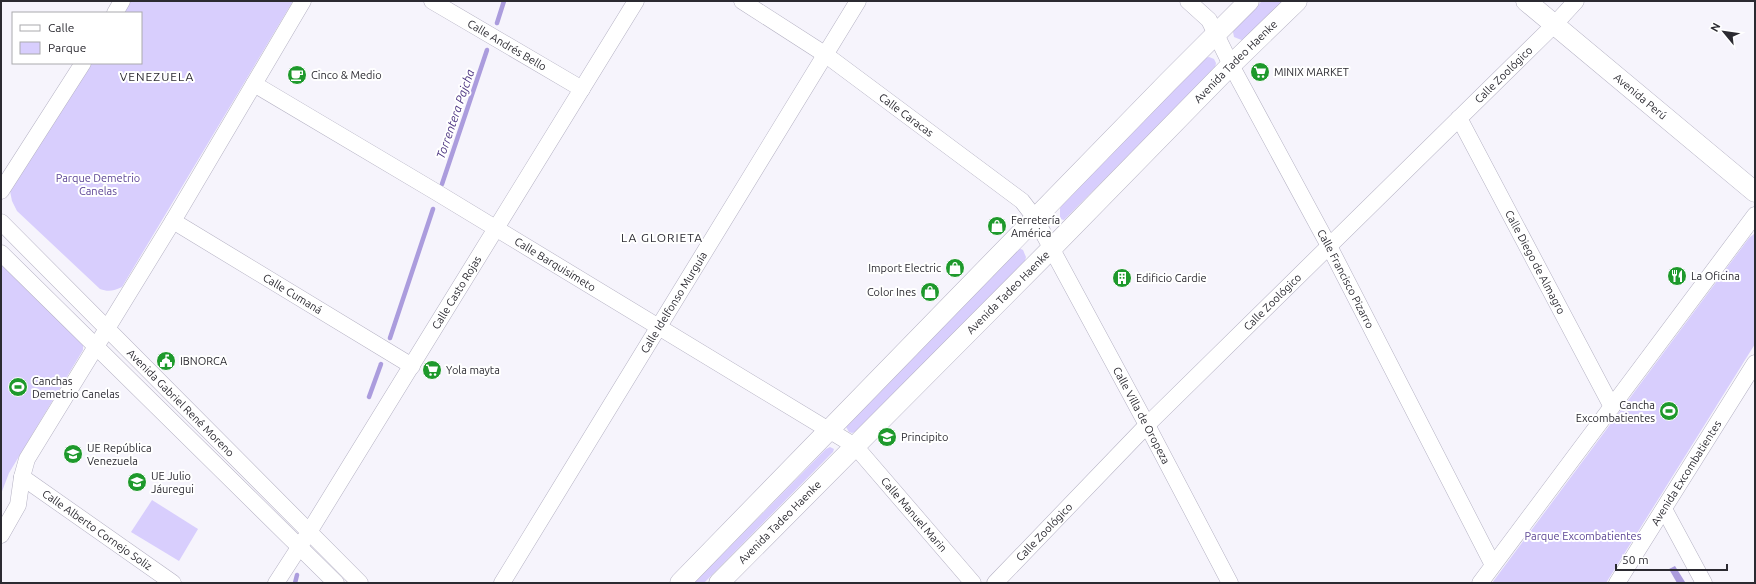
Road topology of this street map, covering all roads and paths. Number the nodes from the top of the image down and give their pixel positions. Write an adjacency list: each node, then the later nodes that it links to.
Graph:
1 (303, 1): 16 (street)
2 (432, 1): 17 (street, Calle Andrés Bello)
3 (636, 1): 17 (street, Calle Casto Rojas)
4 (742, 1): 13 (street, Calle Caracas)
5 (858, 1): 13 (street, Calle Idelfonso Murguía)
6 (1188, 1): 12 (street, Calle Francisco Pizarro)
7 (1249, 1): 12 (main road)
8 (1297, 1): 15 (main road, Avenida Tadeo Haenke)
9 (1526, 1): 11 (main road, Avenida Perú)
10 (1576, 1): 11 (street, Calle Zoológico)
11 (1554, 25): 18 (street, Calle Zoológico); 20 (main road, Avenida Perú)
12 (1216, 34): 15 (street, Calle Francisco Pizarro); 22 (main road)
13 (826, 55): 22 (street, Calle Caracas); 30 (street, Calle Idelfonso Murguía)
14 (82, 64): 19 (street)
15 (1231, 65): 26 (street, Calle Francisco Pizarro); 27 (main road, Avenida Tadeo Haenke)
16 (254, 84): 23 (street); 25 (street, Calle Barquisimeto)
17 (582, 89): 25 (street, Calle Casto Rojas)
18 (1459, 118): 26 (street, Calle Zoológico); 34 (street, Calle Diego de Almagro)
19 (1, 191)
20 (1755, 192)
21 (1755, 215): 34 (street)
22 (1035, 218): 27 (street, Calle Caracas); 36 (main road)
23 (173, 221): 29 (street); 33 (street, Calle Cumaná)
24 (1, 222): 29 (street, Avenida Gabriel René Moreno)
25 (496, 229): 30 (street, Calle Barquisimeto); 33 (street, Calle Casto Rojas)
26 (1329, 246): 35 (street, Calle Zoológico); 43 (street, Calle Francisco Pizarro)
27 (1051, 248): 35 (street, Calle Villa de Oropeza); 37 (main road, Avenida Tadeo Haenke)
28 (1, 253): 31 (street, Avenida Gabriel René Moreno)
29 (108, 327): 31 (street); 40 (street, Avenida Gabriel René Moreno)
30 (660, 328): 36 (street, Calle Barquisimeto); 48 (street, Calle Idelfonso Murguía)
31 (96, 346): 38 (street); 42 (street, Avenida Gabriel René Moreno)
32 (1755, 363): 39 (street, Avenida Excombatientes)
33 (412, 366): 40 (street, Calle Casto Rojas)
34 (1612, 407): 43 (street)
35 (1147, 425): 52 (street, Calle Zoológico); 53 (street, Calle Villa de Oropeza)
36 (829, 429): 37 (street, Calle Barquisimeto); 49 (main road)
37 (855, 446): 50 (main road, Avenida Tadeo Haenke); 51 (street, Calle Manuel Marin)
38 (22, 477): 41 (street); 44 (street, Calle Alberto Cornejo Soliz)
39 (1664, 509): 55 (street, Avenida Excombatientes); 56 (street)
40 (309, 532): 42 (street, Calle Casto Rojas); 47 (street, Avenida Gabriel René Moreno)
41 (1, 535)
42 (300, 546): 45 (street, Calle Casto Rojas); 46 (street, Avenida Gabriel René Moreno)
43 (1493, 564): 54 (street)
44 (173, 583)
45 (276, 583)
46 (336, 583)
47 (360, 583)
48 (502, 583)
49 (680, 583)
50 (719, 583)
51 (972, 583)
52 (995, 583)
53 (1230, 583)
54 (1480, 583)
55 (1618, 583)
56 (1704, 583)

